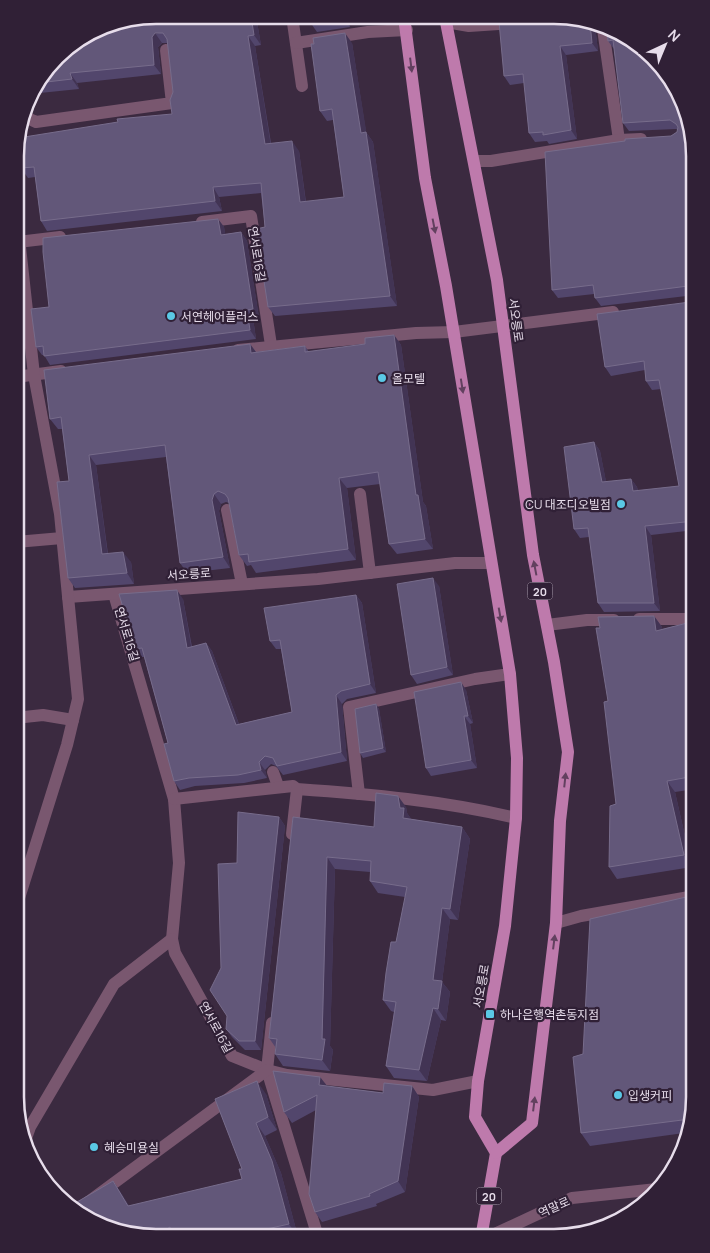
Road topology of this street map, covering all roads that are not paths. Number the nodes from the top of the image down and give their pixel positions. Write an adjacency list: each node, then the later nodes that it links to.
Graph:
1 (293, 24): 8 (street)
2 (406, 24): 6 (main road, 서오릉로)
3 (447, 24): 14 (main road, 서오릉로 / 20)
4 (462, 24): 5 (street, 서오릉로)
5 (492, 24)
6 (407, 30): 8 (street); 21 (main road, 서오릉로, one-way to 21)
7 (605, 34): 13 (street)
8 (296, 43): 10 (street)
9 (166, 50): 11 (street)
10 (302, 86)
11 (29, 119)
12 (657, 138): 13 (street)
13 (619, 140): 14 (street)
14 (475, 161): 20 (main road, 서오릉로 / 20)
15 (193, 223): 22 (street, 연서로16길)
16 (76, 236): 17 (street)
17 (24, 241)
18 (628, 310): 20 (street)
19 (24, 311): 25 (street)
20 (504, 325): 21 (street); 37 (main road, 서오릉로 / 20, one-way to 20)
21 (454, 332): 22 (street); 31 (main road, 서오릉로, one-way to 31)
22 (271, 346): 23 (street)
23 (222, 352)
24 (74, 370): 25 (street)
25 (34, 375): 26 (street); 29 (street)
26 (24, 376)
27 (360, 494): 32 (street)
28 (226, 510): 33 (street)
29 (62, 538): 30 (street); 35 (street)
30 (24, 541)
31 (491, 563): 32 (street, 서오릉로); 38 (main road, 서오릉로, one-way to 38)
32 (370, 573): 33 (street, 서오릉로)
33 (242, 584): 34 (street, 서오릉로)
34 (114, 594): 35 (street, 서오릉로); 45 (street, 연서로16길)
35 (68, 597): 40 (street)
36 (686, 619): 37 (street)
37 (547, 624): 50 (main road, 서오릉로 / 20, one-way to 37)
38 (510, 674): 44 (street); 46 (main road, 서오릉로)
39 (24, 717): 40 (street)
40 (73, 720): 48 (street)
41 (273, 772): 42 (street)
42 (278, 786): 43 (street); 45 (street)
43 (297, 789): 44 (street); 47 (street)
44 (359, 794): 46 (street)
45 (174, 798): 51 (street, 연서로16길)
46 (516, 818): 54 (main road, 서오릉로)
47 (291, 848)
48 (24, 881)
49 (686, 898): 50 (street)
50 (556, 923): 56 (main road, 서오릉로 / 20, one-way to 50)
51 (172, 939): 53 (street, 연서로16길); 55 (street)
52 (273, 1012): 53 (street)
53 (267, 1070): 54 (street, 연서로16길); 58 (street); 59 (street)
54 (478, 1082): 56 (main road, 서오릉로)
55 (29, 1131)
56 (496, 1154): 60 (main road, 20)
57 (647, 1190): 61 (street, 역말로)
58 (83, 1206)
59 (316, 1229)
60 (483, 1229)
61 (505, 1229)

